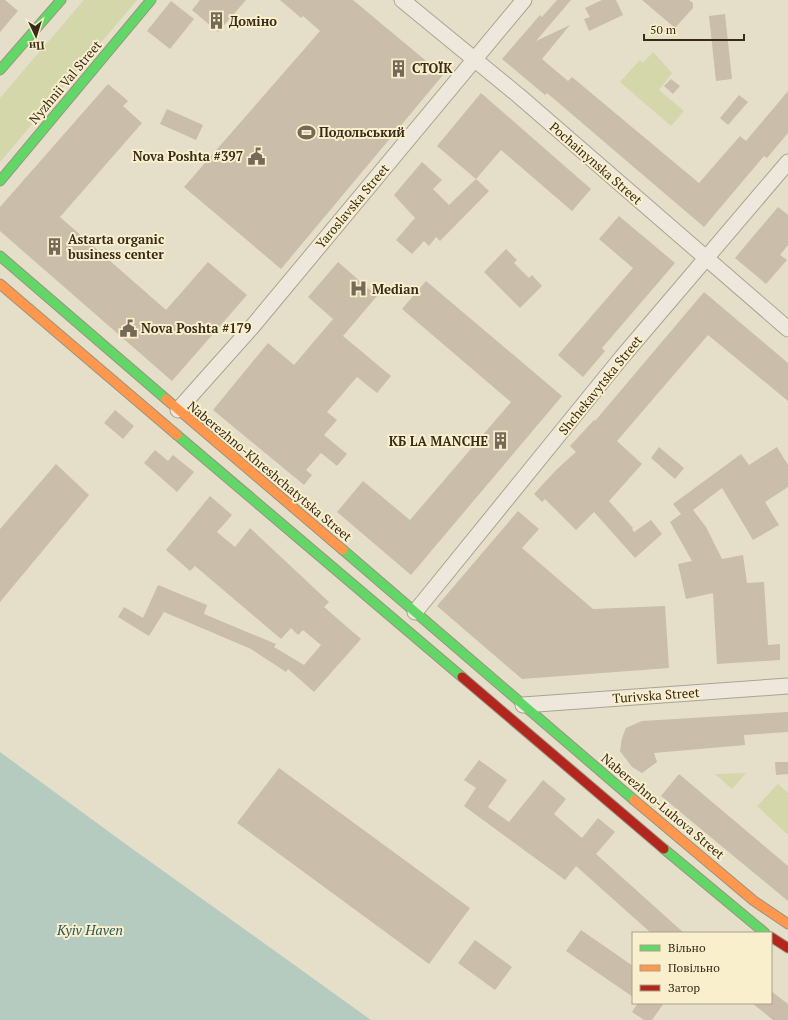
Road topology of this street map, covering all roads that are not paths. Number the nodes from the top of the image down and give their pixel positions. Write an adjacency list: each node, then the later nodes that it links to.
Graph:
1 (62, 0): 6 (main road)
2 (151, 0): 8 (main road, Nyzhnii Val Street)
3 (402, 0): 5 (street, Pochainynska Street)
4 (524, 0): 5 (street, Yaroslavska Street)
5 (474, 59): 10 (street, Pochainynska Street); 13 (street, Yaroslavska Street)
6 (0, 70)
7 (788, 162): 10 (street, Shchekavytska Street)
8 (0, 181)
9 (0, 256): 13 (main road, Naberezhno-Khreshchatytska Street)
10 (706, 259): 12 (street, Pochainynska Street); 14 (street, Shchekavytska Street)
11 (0, 284): 18 (main road)
12 (788, 329)
13 (178, 410): 14 (main road, Naberezhno-Khreshchatytska Street)
14 (415, 612): 16 (main road, Naberezhno-Khreshchatytska Street)
15 (788, 686): 16 (street, Turivska Street)
16 (523, 705): 17 (main road, Naberezhno-Luhova Street)
17 (788, 924)
18 (764, 932)
19 (772, 938): 20 (main road)
20 (788, 948)

